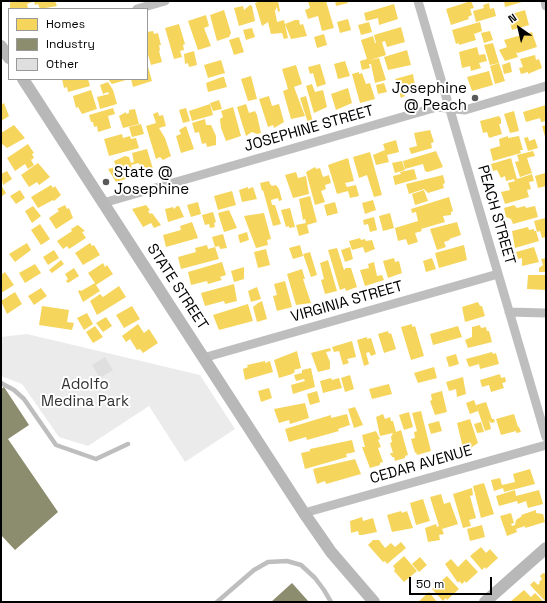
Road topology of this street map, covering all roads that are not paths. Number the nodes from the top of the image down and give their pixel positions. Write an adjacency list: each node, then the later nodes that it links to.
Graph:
1 (165, 1): 5 (street)
2 (418, 1): 10 (street, PEACH STREET)
3 (544, 1): 4 (street)
4 (546, 6)
5 (140, 8)
6 (4, 46): 7 (main road)
7 (8, 56)
8 (24, 80): 11 (main road, STATE STREET)
9 (546, 86): 10 (street, JOSEPHINE STREET)
10 (450, 109): 11 (street, JOSEPHINE STREET); 12 (street, PEACH STREET)
11 (103, 203): 15 (main road, STATE STREET)
12 (498, 274): 13 (street, PEACH STREET); 15 (street, VIRGINIA STREET)
13 (509, 312): 14 (street); 17 (street, PEACH STREET)
14 (546, 313)
15 (203, 358): 20 (main road, STATE STREET)
16 (1, 383): 18 (lane)
17 (546, 437)
18 (128, 444)
19 (546, 445): 20 (street, CEDAR AVENUE)
20 (304, 513): 24 (main road, STATE STREET)
21 (546, 548): 25 (main road)
22 (217, 602): 23 (lane)
23 (331, 602)
24 (374, 602)
25 (485, 602)

